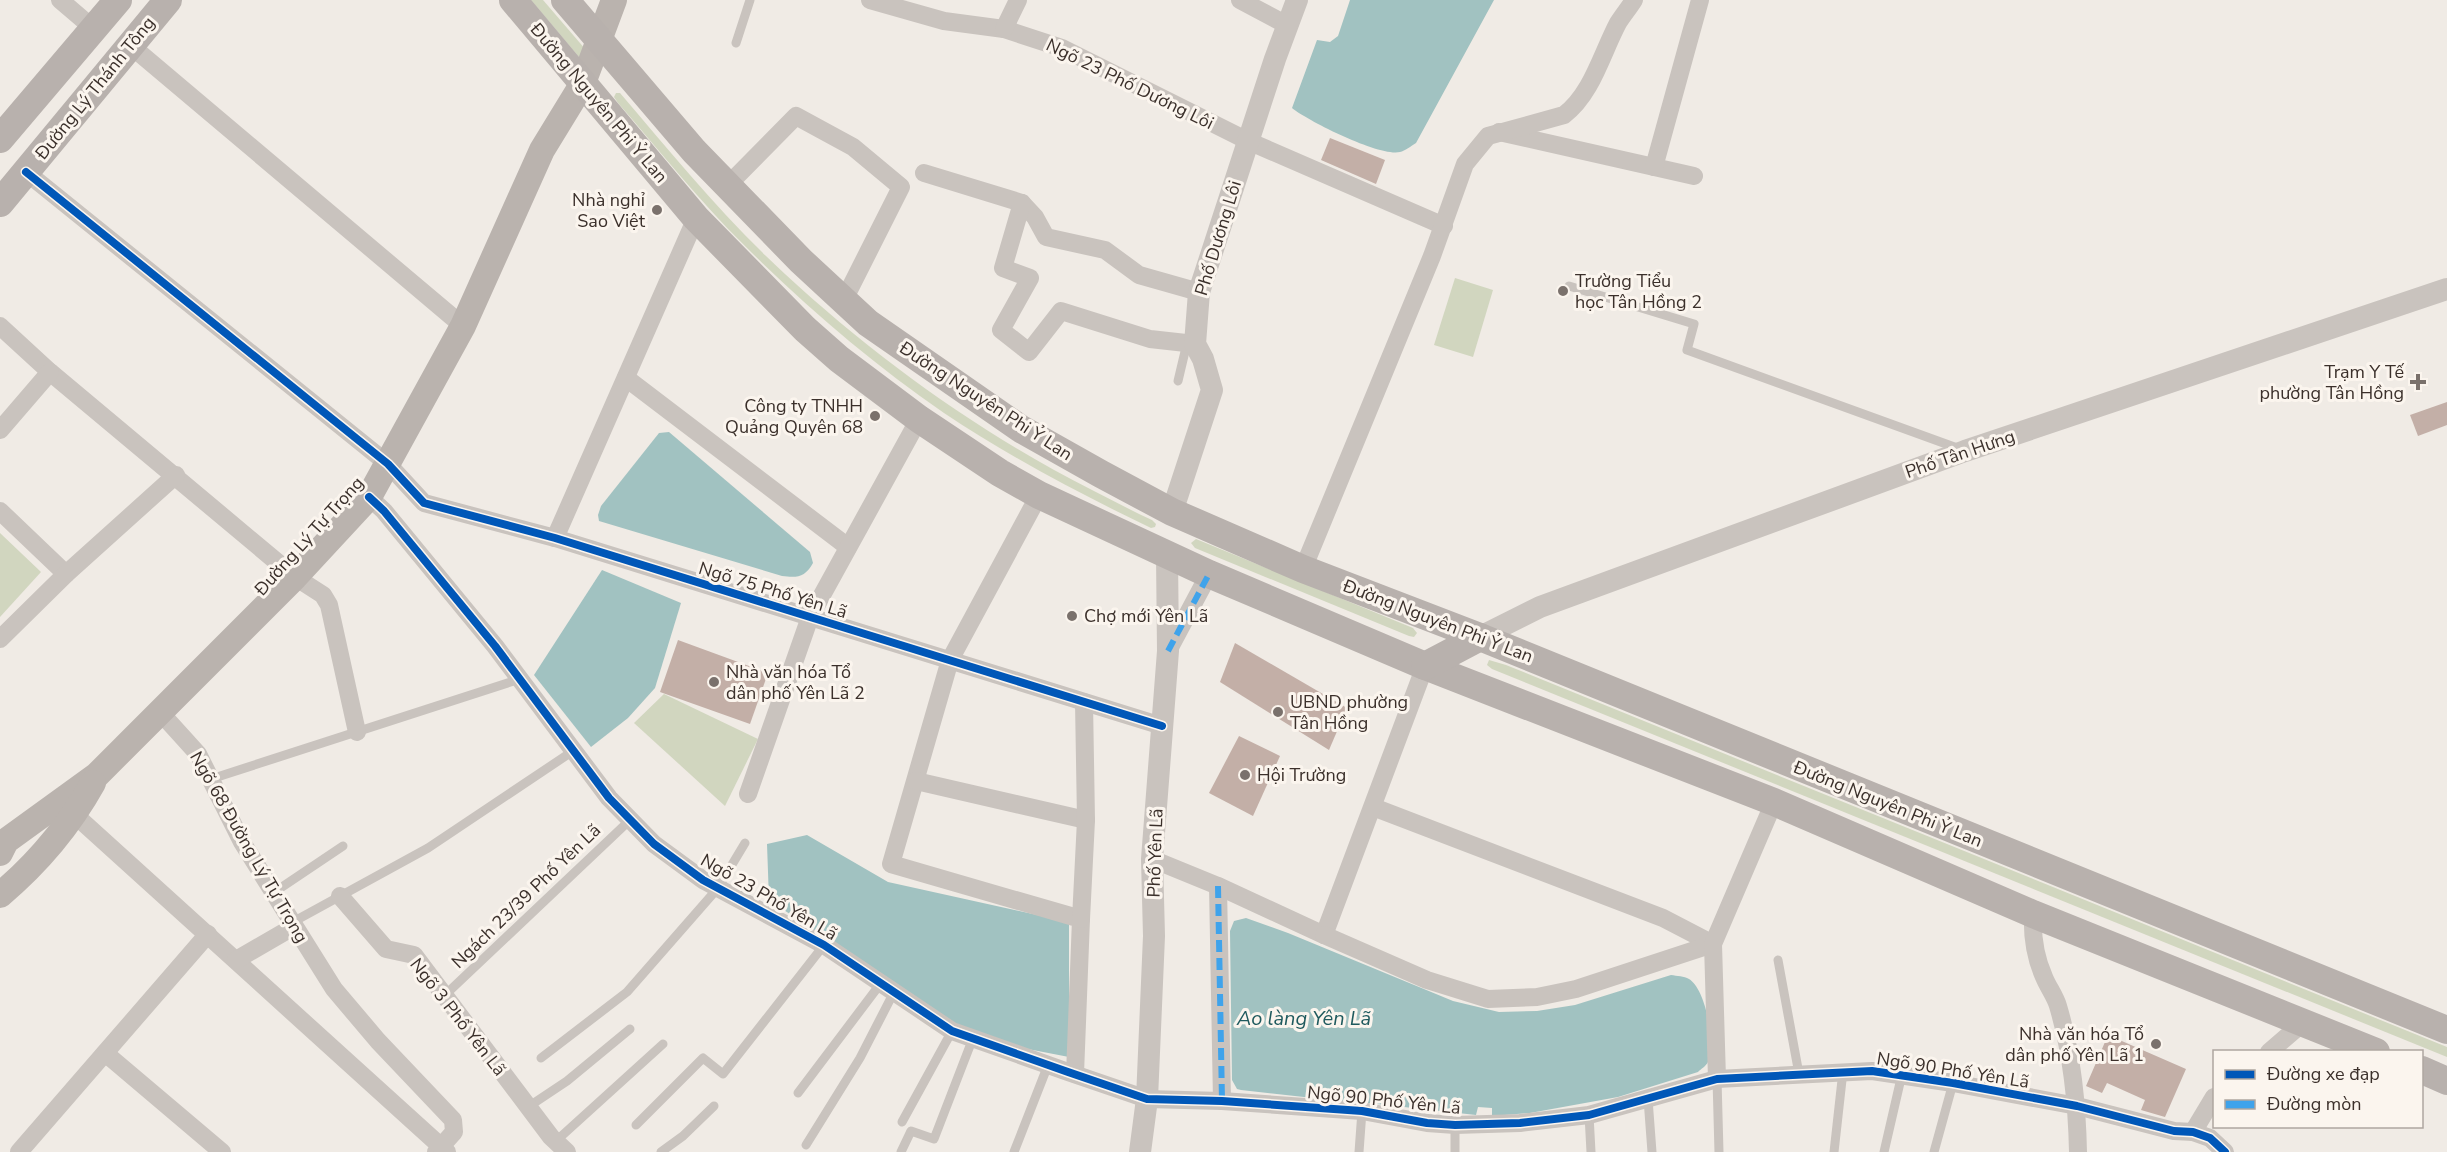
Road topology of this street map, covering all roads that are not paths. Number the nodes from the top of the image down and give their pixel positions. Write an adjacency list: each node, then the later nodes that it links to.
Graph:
1 (60, 0): 15 (street)
2 (118, 0): 15 (main road, Đường Lý Thánh Tông)
3 (168, 0): 19 (main road, Đường Lý Thánh Tông)
4 (513, 0): 20 (main road, Đường Nguyên Phi Ỷ Lan)
5 (565, 0): 17 (main road, Đường Nguyên Phi Ỷ Lan)
6 (614, 0): 17 (main road, Đường Lý Tự Trọng)
7 (750, 0): 18 (lane)
8 (870, 0): 16 (street, Ngõ 23 Phố Dương Lôi)
9 (1018, 0): 16 (street)
10 (1240, 0): 14 (street)
11 (1297, 0): 14 (street, Phố Dương Lôi)
12 (1634, 0): 21 (street)
13 (1700, 0): 24 (street)
14 (1287, 26): 23 (street, Phố Dương Lôi)
15 (94, 29): 22 (main road, Đường Lý Thánh Tông)
16 (1004, 29): 23 (street, Ngõ 23 Phố Dương Lôi)
17 (599, 40): 20 (main road, Đường Lý Tự Trọng); 28 (main road, Đường Nguyên Phi Ỷ Lan)
18 (736, 43)
19 (130, 45): 25 (main road, Đường Lý Thánh Tông); 38 (street)
20 (583, 83): 31 (main road, Đường Nguyên Phi Ỷ Lan); 38 (main road, Đường Lý Tự Trọng)
21 (1498, 132): 24 (street); 32 (street)
22 (0, 139)
23 (1248, 141): 32 (street, Ngõ 23 Phố Dương Lôi); 35 (street, Phố Dương Lôi)
24 (1654, 167): 27 (street)
25 (26, 172): 29 (main road, Đường Lý Thánh Tông); 46 (street, Ngõ 75 Phố Yên Lã)
26 (924, 173): 30 (street)
27 (1694, 176)
28 (727, 186): 36 (main road, Đường Nguyên Phi Ỷ Lan); 36 (street)
29 (0, 203)
30 (1022, 203): 35 (street); 39 (street)
31 (696, 218): 41 (street); 43 (main road, Đường Nguyên Phi Ỷ Lan)
32 (1444, 226): 55 (street)
33 (1569, 286): 45 (lane)
34 (2447, 289): 45 (street, Phố Tân Hưng)
35 (1199, 292): 39 (street, Phố Dương Lôi)
36 (844, 300): 51 (main road, Đường Nguyên Phi Ỷ Lan)
37 (0, 326): 40 (street)
38 (463, 326): 46 (main road, Đường Lý Tự Trọng)
39 (1191, 344): 42 (lane); 51 (street, Phố Dương Lôi)
40 (50, 372): 44 (street); 47 (street)
41 (626, 378): 52 (street); 53 (street)
42 (1178, 381)
43 (919, 418): 48 (main road, Đường Nguyên Phi Ỷ Lan); 53 (street)
44 (0, 430)
45 (1965, 451): 60 (street, Phố Tân Hưng)
46 (388, 464): 49 (main road, Đường Lý Tự Trọng); 52 (street, Ngõ 75 Phố Yên Lã)
47 (176, 475): 57 (street); 58 (street)
48 (1039, 495): 54 (main road, Đường Nguyên Phi Ỷ Lan); 63 (street)
49 (369, 497): 58 (main road, Đường Lý Tự Trọng); 65 (street, Ngõ 23 Phố Yên Lã)
50 (0, 511): 57 (street)
51 (1172, 512): 54 (main road); 55 (main road, Đường Nguyên Phi Ỷ Lan)
52 (555, 538): 59 (street, Ngõ 75 Phố Yên Lã)
53 (848, 547): 59 (street)
54 (1167, 555): 56 (main road, Đường Nguyên Phi Ỷ Lan); 62 (street, Phố Yên Lã)
55 (1303, 569): 60 (main road, Đường Nguyên Phi Ỷ Lan)
56 (1209, 573): 62 (street); 64 (main road, Đường Nguyên Phi Ỷ Lan)
57 (66, 574): 61 (street)
58 (295, 577): 67 (main road, Đường Lý Tự Trọng); 69 (street)
59 (810, 617): 63 (street, Ngõ 75 Phố Yên Lã); 74 (street)
60 (1480, 637): 64 (main road); 102 (main road, Đường Nguyên Phi Ỷ Lan)
61 (0, 639)
62 (1168, 651): 68 (street, Phố Yên Lã)
63 (950, 660): 66 (street, Ngõ 75 Phố Yên Lã); 73 (street)
64 (1425, 666): 75 (main road, Đường Nguyên Phi Ỷ Lan); 76 (street)
65 (520, 679): 69 (lane); 70 (street, Ngõ 23 Phố Yên Lã)
66 (1084, 702): 68 (street, Ngõ 75 Phố Yên Lã); 79 (street)
67 (160, 711): 71 (main road, Đường Lý Tự Trọng); 72 (street, Ngõ 68 Đường Lý Tự Trọng)
68 (1162, 726): 83 (street, Phố Yên Lã)
69 (357, 732): 72 (lane)
70 (573, 751): 78 (street, Ngõ 23 Phố Yên Lã); 88 (lane)
71 (97, 775): 77 (main road, Đường Lý Tự Trọng); 82 (main road, Đường Lý Tự Trọng)
72 (211, 778): 86 (street, Ngõ 68 Đường Lý Tự Trọng)
73 (916, 781): 79 (street); 90 (street)
74 (748, 794)
75 (1774, 802): 89 (main road, Đường Nguyên Phi Ỷ Lan); 94 (street)
76 (1373, 807): 93 (street); 94 (street)
77 (75, 814): 87 (main road, Đường Lý Tự Trọng); 92 (street)
78 (630, 820): 85 (street, Ngõ 23 Phố Yên Lã); 99 (lane, Ngách 23/39 Phố Yên Lã)
79 (1086, 820): 90 (street)
80 (745, 843): 85 (lane)
81 (343, 846): 86 (lane)
82 (0, 854)
83 (1152, 860): 84 (street); 120 (street, Phố Yên Lã)
84 (1218, 886): 93 (street); 123 (street)
85 (718, 888): 95 (street, Ngõ 23 Phố Yên Lã); 109 (lane)
86 (273, 893): 91 (street, Ngõ 68 Đường Lý Tự Trọng)
87 (0, 895)
88 (340, 896): 91 (lane); 99 (street, Ngõ 3 Phố Yên Lã)
89 (2033, 914): 100 (main road, Đường Nguyên Phi Ỷ Lan); 125 (street)
90 (1081, 918): 113 (street)
91 (292, 925): 96 (street); 135 (street, Ngõ 68 Đường Lý Tự Trọng)
92 (208, 934): 96 (street); 108 (street)
93 (1324, 935): 94 (street)
94 (1713, 944): 116 (street)
95 (824, 945): 98 (street, Ngõ 23 Phố Yên Lã); 130 (lane)
96 (236, 960): 135 (street)
97 (1778, 960): 114 (lane)
98 (888, 988): 103 (street, Ngõ 23 Phố Yên Lã); 119 (lane); 133 (lane)
99 (444, 996): 126 (street, Ngõ 3 Phố Yên Lã)
100 (2304, 1022): 106 (street); 107 (main road, Đường Nguyên Phi Ỷ Lan)
101 (630, 1029): 126 (lane)
102 (2447, 1030)
103 (952, 1031): 104 (street, Ngõ 23 Phố Yên Lã); 129 (lane)
104 (973, 1038): 110 (street, Ngõ 23 Phố Yên Lã); 139 (lane)
105 (663, 1044): 134 (lane)
106 (2271, 1050)
107 (2371, 1050)
108 (105, 1053): 136 (street); 137 (street)
109 (541, 1058)
110 (1048, 1065): 113 (street, Ngõ 23 Phố Yên Lã); 140 (lane)
111 (1843, 1071): 114 (street, Ngõ 90 Phố Yên Lã); 115 (street, Ngõ 90 Phố Yên Lã); 147 (lane)
112 (2423, 1071): 117 (main road)
113 (1075, 1074): 120 (street, Ngõ 23 Phố Yên Lã)
114 (1799, 1074): 116 (street, Ngõ 90 Phố Yên Lã)
115 (1902, 1074): 118 (street, Ngõ 90 Phố Yên Lã); 148 (lane)
116 (1717, 1079): 121 (street, Ngõ 90 Phố Yên Lã); 146 (lane)
117 (2447, 1081)
118 (1953, 1083): 125 (street, Ngõ 90 Phố Yên Lã); 149 (lane)
119 (798, 1094)
120 (1147, 1099): 123 (street, Ngõ 90 Phố Yên Lã); 141 (street, Phố Yên Lã)
121 (1648, 1099): 128 (street, Ngõ 90 Phố Yên Lã); 145 (lane)
122 (2213, 1099): 132 (street)
123 (1222, 1101): 127 (street, Ngõ 90 Phố Yên Lã)
124 (714, 1106): 138 (lane)
125 (2077, 1106): 132 (street, Ngõ 90 Phố Yên Lã); 150 (street)
126 (528, 1107): 134 (street, Ngõ 3 Phố Yên Lã)
127 (1362, 1111): 131 (street, Ngõ 90 Phố Yên Lã); 142 (lane)
128 (1589, 1114): 131 (street, Ngõ 90 Phố Yên Lã); 144 (lane)
129 (902, 1122)
130 (636, 1125)
131 (1455, 1125): 143 (lane)
132 (2193, 1132): 151 (street)
133 (806, 1145)
134 (561, 1147)
135 (442, 1150)
136 (19, 1152)
137 (222, 1152)
138 (661, 1152)
139 (901, 1152)
140 (1014, 1152)
141 (1140, 1152)
142 (1359, 1152)
143 (1455, 1152)
144 (1591, 1152)
145 (1652, 1152)
146 (1719, 1152)
147 (1834, 1152)
148 (1884, 1152)
149 (1934, 1152)
150 (2078, 1152)
151 (2225, 1152)

